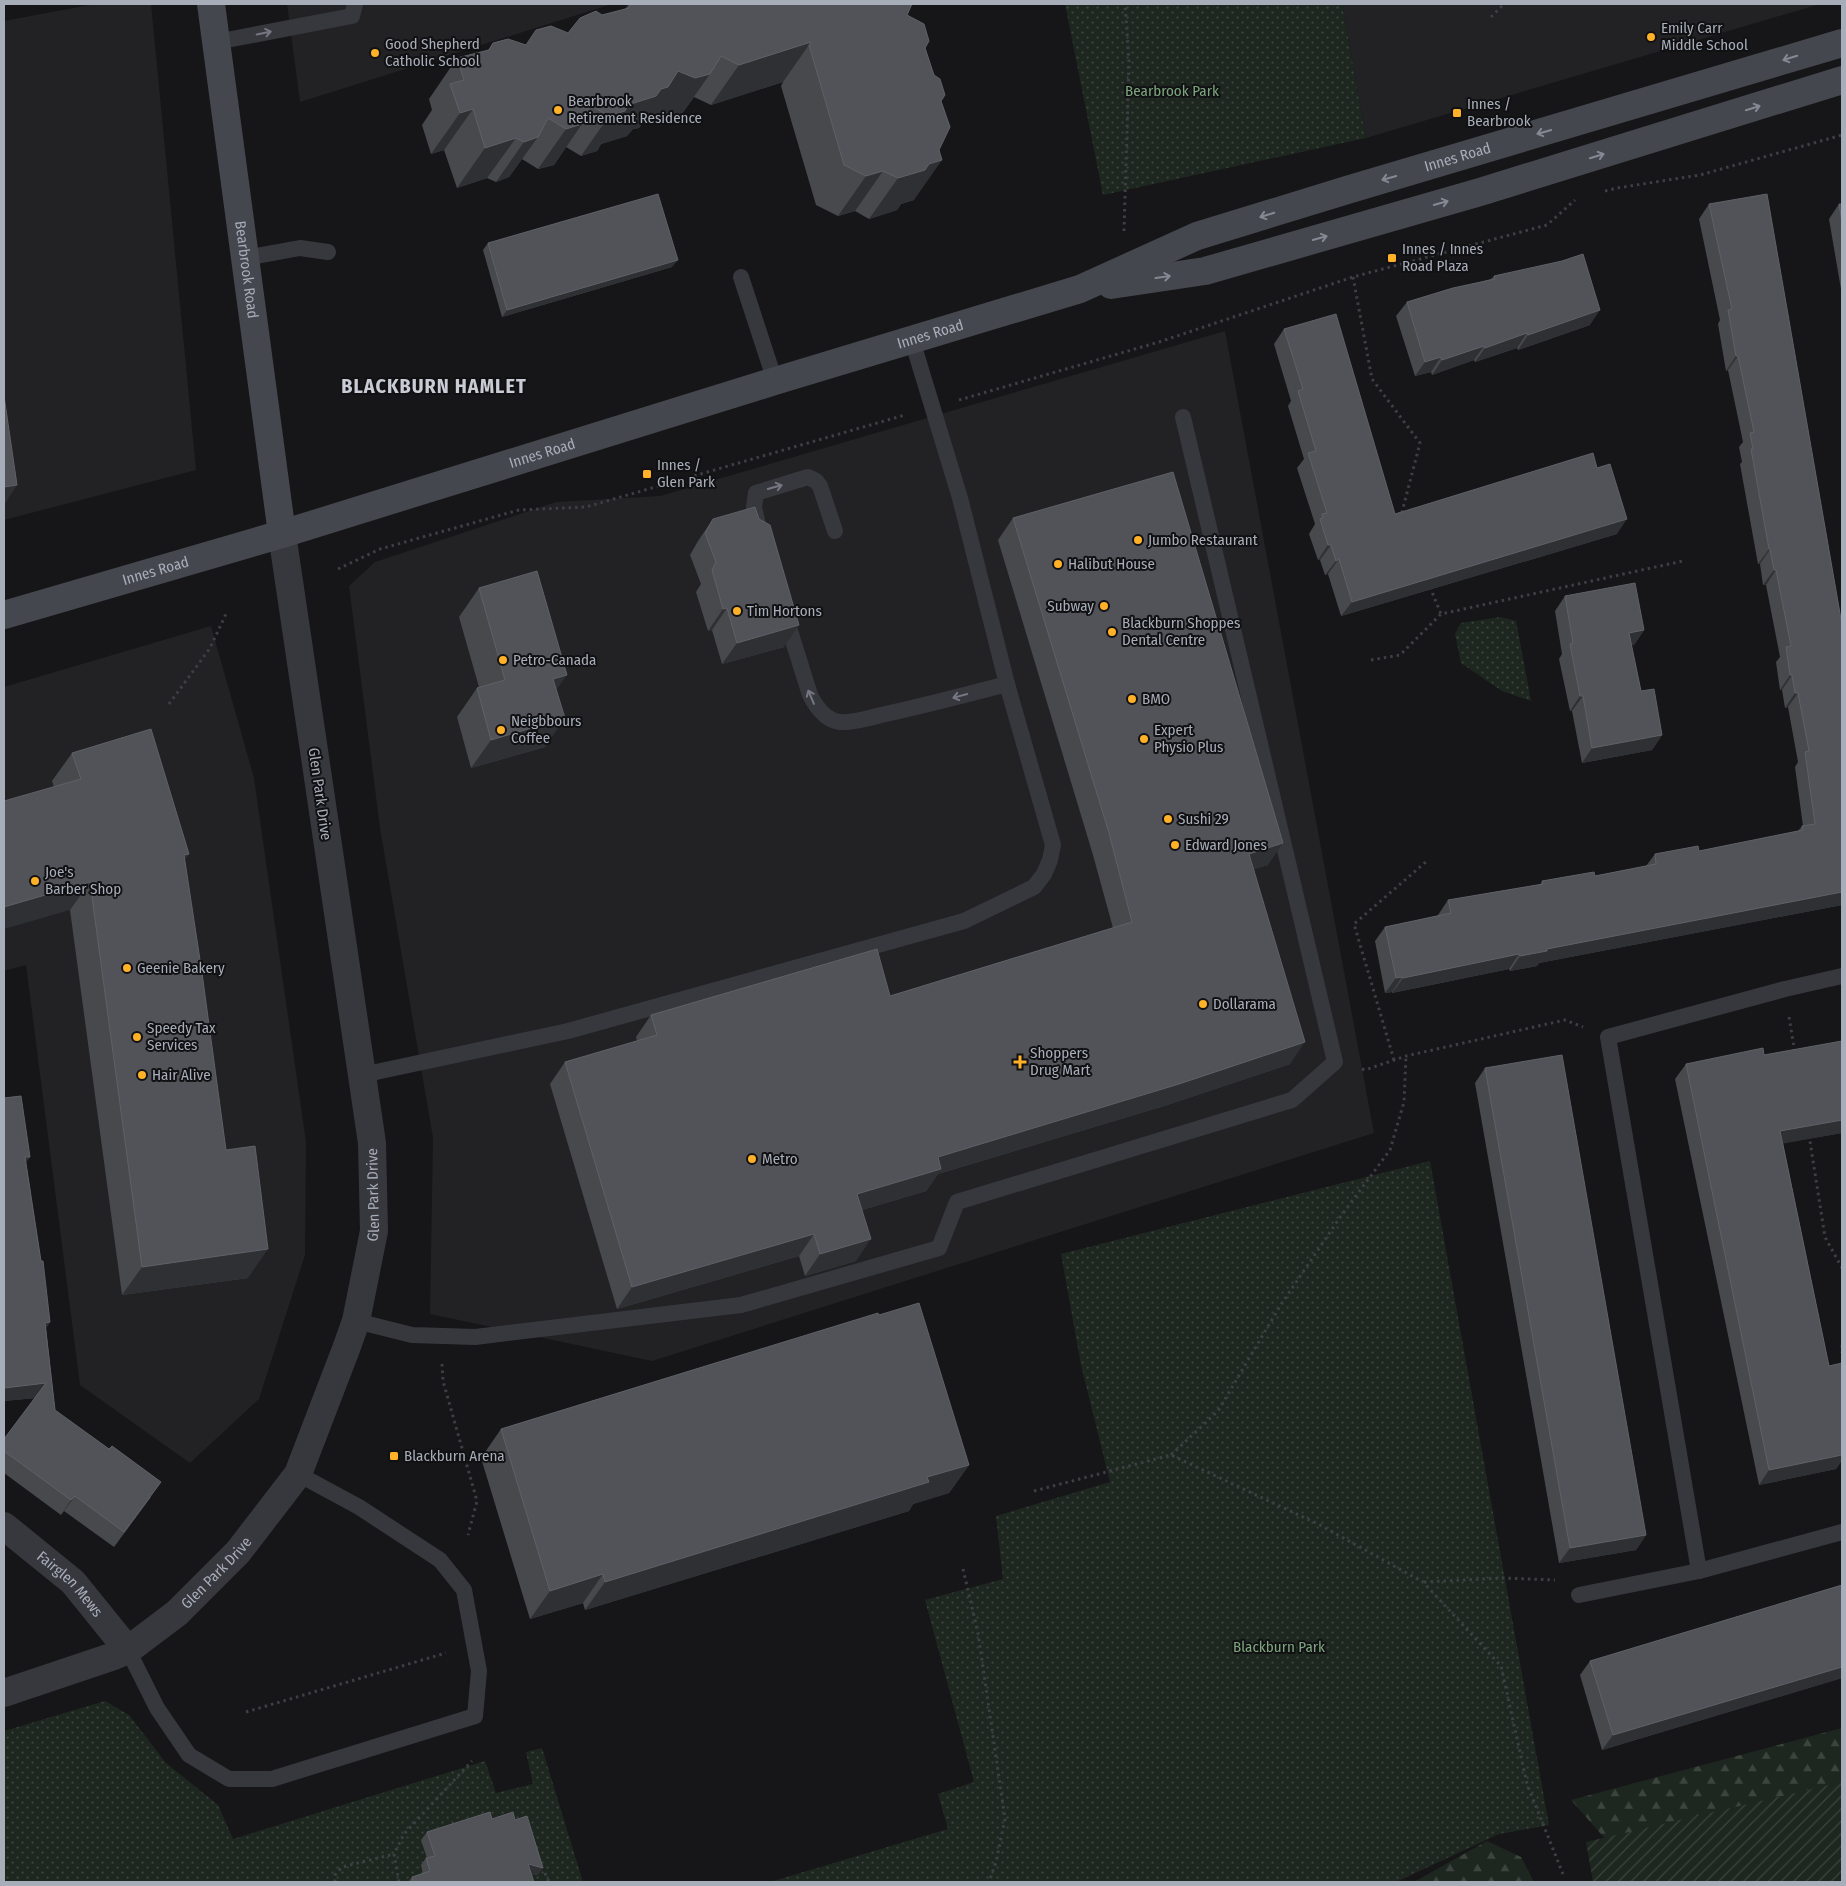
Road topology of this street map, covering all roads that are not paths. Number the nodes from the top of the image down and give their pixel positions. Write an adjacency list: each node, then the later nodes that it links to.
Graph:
1 (211, 4): 3 (street, Bearbrook Road)
2 (355, 4): 3 (lane, one-way to 2)
3 (216, 42): 7 (street, Bearbrook Road)
4 (1842, 42): 9 (street, Innes Road, one-way to 9)
5 (1842, 80): 9 (street, Innes Road, one-way to 5)
6 (328, 252): 7 (lane)
7 (245, 258): 14 (street, Bearbrook Road)
8 (741, 277): 11 (lane)
9 (1080, 289): 10 (street, Innes Road)
10 (912, 340): 11 (street, Innes Road); 18 (lane)
11 (775, 381): 14 (street, Innes Road)
12 (1183, 417): 21 (lane)
13 (835, 531): 15 (lane, one-way to 13)
14 (282, 534): 17 (street, Innes Road); 20 (street, Glen Park Drive)
15 (763, 540)
16 (782, 604): 18 (lane, one-way to 16)
17 (4, 615)
18 (1007, 684): 20 (lane)
19 (1842, 976): 25 (lane)
20 (362, 1075): 21 (street, Glen Park Drive)
21 (356, 1321): 22 (street, Glen Park Drive)
22 (298, 1474): 27 (street, Glen Park Drive); 27 (lane)
23 (4, 1526): 27 (street, Fairglen Mews)
24 (1842, 1532): 25 (lane)
25 (1699, 1571): 26 (lane)
26 (1579, 1595)
27 (128, 1650): 28 (street, Glen Park Drive)
28 (4, 1693)

